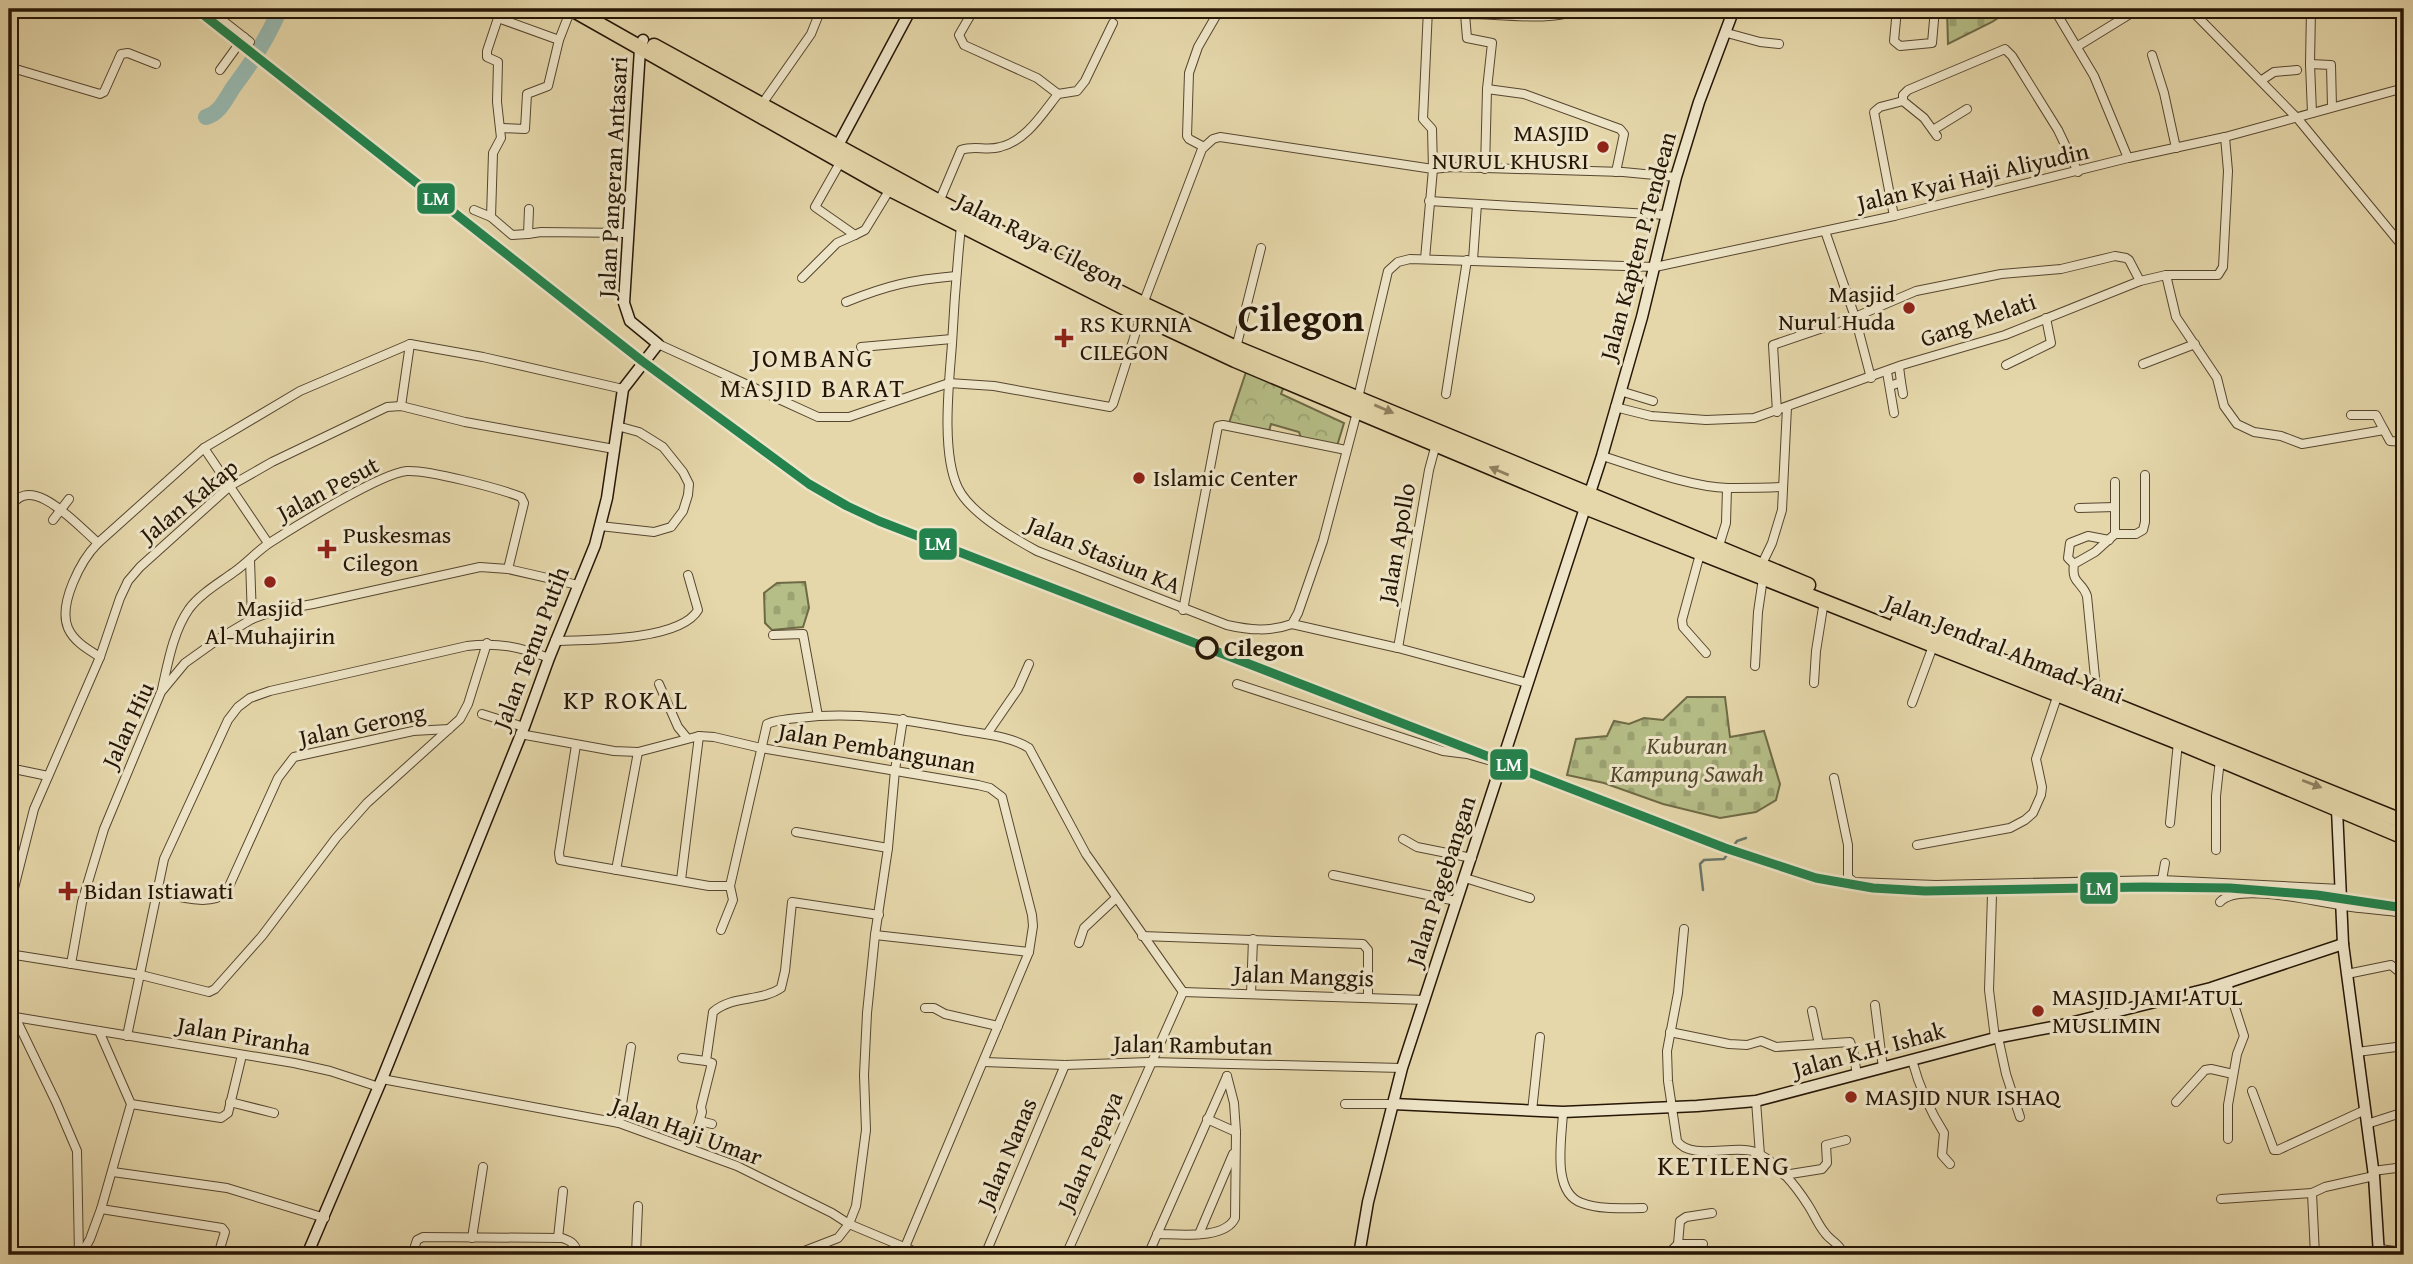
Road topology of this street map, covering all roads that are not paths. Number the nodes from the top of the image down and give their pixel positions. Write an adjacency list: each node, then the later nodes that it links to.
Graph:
1 (208, 9): 27 (street)
2 (572, 9): 19 (street); 21 (highway, Jalan Raya Cilegon)
3 (590, 9): 21 (highway, Jalan Raya Cilegon)
4 (821, 9): 34 (street)
5 (911, 9): 43 (street)
6 (974, 9): 32 (street)
7 (1220, 9): 41 (street)
8 (1428, 9): 45 (street)
9 (1576, 9): 30 (street)
10 (1734, 9): 18 (street, Jalan Kapten P.Tendean)
11 (1896, 9): 12 (street)
12 (1935, 9)
13 (2054, 9): 22 (street)
14 (2138, 9): 22 (street)
15 (2191, 9): 29 (street)
16 (2311, 9): 25 (street)
17 (1113, 23): 32 (street)
18 (1727, 33): 20 (street); 49 (street, Jalan Kapten P.Tendean)
19 (559, 40): 39 (street); 39 (street)
20 (1779, 44)
21 (642, 45): 34 (highway, Jalan Raya Cilegon); 43 (highway, Jalan Raya Cilegon); 61 (street, Jalan Pangeran Antasari)
22 (2078, 46): 44 (street)
23 (2152, 55): 42 (street)
24 (156, 64): 26 (street)
25 (2310, 64): 35 (street); 37 (street)
26 (9, 67)
27 (220, 70)
28 (2297, 70): 29 (street)
29 (2262, 80): 38 (street)
30 (1487, 89): 46 (street); 47 (street)
31 (2404, 89): 35 (street, Jalan Kyai Haji Aliyudin)
32 (1058, 94): 52 (street)
33 (1903, 101): 36 (street); 48 (street); 57 (street)
34 (762, 104): 43 (highway, Jalan Raya Cilegon)
35 (2332, 107): 37 (street, Jalan Kyai Haji Aliyudin)
36 (1967, 109)
37 (2312, 113): 38 (street, Jalan Kyai Haji Aliyudin)
38 (2298, 119): 40 (street, Jalan Kyai Haji Aliyudin); 65 (street)
39 (501, 128): 58 (street)
40 (2225, 137): 42 (street, Jalan Kyai Haji Aliyudin); 69 (street, Gang Melati)
41 (1204, 146): 45 (street); 74 (street)
42 (2176, 148): 44 (street, Jalan Kyai Haji Aliyudin)
43 (836, 155): 50 (highway, Jalan Raya Cilegon); 52 (highway, Jalan Raya Cilegon); 63 (street)
44 (2128, 158): 48 (street, Jalan Kyai Haji Aliyudin)
45 (1433, 169): 46 (street); 51 (street)
46 (1485, 169): 47 (street)
47 (1616, 172): 49 (street)
48 (2078, 172): 57 (street, Jalan Kyai Haji Aliyudin)
49 (1676, 177): 56 (street, Jalan Kapten P.Tendean)
50 (890, 189): 59 (highway, Jalan Raya Cilegon); 63 (street)
51 (1429, 201): 53 (street); 66 (street)
52 (939, 202): 74 (highway, Jalan Raya Cilegon)
53 (1476, 204): 56 (street); 67 (street)
54 (529, 209): 62 (street)
55 (474, 210): 58 (street)
56 (1666, 215): 68 (street, Jalan Kapten P.Tendean)
57 (1894, 216): 60 (street, Jalan Kyai Haji Aliyudin)
58 (491, 217): 62 (street)
59 (961, 226): 70 (street, Jalan Stasiun KA); 74 (highway, Jalan Raya Cilegon)
60 (1825, 231): 68 (street, Jalan Kyai Haji Aliyudin); 75 (street)
61 (627, 233): 62 (street); 79 (street, Jalan Pangeran Antasari)
62 (528, 234)
63 (855, 234): 71 (street)
64 (1261, 248): 82 (street)
65 (2404, 248)
66 (1425, 258): 67 (street, Jalan Kyai Haji Aliyudin); 98 (street, Jalan Kyai Haji Aliyudin)
67 (1470, 260): 68 (street, Jalan Kyai Haji Aliyudin); 94 (street)
68 (1655, 267): 93 (street, Jalan Kapten P.Tendean)
69 (2165, 275): 72 (street, Gang Melati); 80 (street)
70 (956, 276): 73 (street); 77 (street, Jalan Stasiun KA)
71 (802, 278)
72 (2140, 281): 75 (street); 76 (street, Gang Melati)
73 (846, 302)
74 (1142, 310): 82 (highway, Jalan Raya Cilegon); 88 (highway, Jalan Raya Cilegon); 90 (street)
75 (1855, 317): 87 (street); 101 (street)
76 (2046, 318): 84 (street); 85 (street, Gang Melati)
77 (952, 339): 81 (street); 90 (street, Jalan Stasiun KA)
78 (410, 344): 92 (street); 97 (street); 108 (street)
79 (658, 344): 90 (street); 92 (street, Jalan Temu Putih)
80 (2195, 344): 83 (street); 105 (street)
81 (862, 347)
82 (1236, 348): 88 (highway, Jalan Raya Cilegon)
83 (2143, 364)
84 (2006, 365)
85 (1899, 367): 86 (street, Gang Melati); 89 (street)
86 (1887, 372): 87 (street, Gang Melati); 91 (street)
87 (1871, 378): 99 (street, Gang Melati)
88 (1296, 379): 98 (highway, Jalan Raya Cilegon)
89 (1901, 382): 91 (street); 95 (street)
90 (949, 383): 137 (street, Jalan Stasiun KA)
91 (1890, 386): 102 (street)
92 (623, 389): 104 (street, Jalan Temu Putih)
93 (1620, 391): 96 (street); 100 (street, Jalan Kapten P.Tendean)
94 (1446, 394)
95 (1903, 394)
96 (1653, 401)
97 (401, 405): 109 (street); 114 (street, Jalan Kakap)
98 (1357, 405): 107 (highway, Jalan Raya Cilegon); 110 (street); 118 (highway, Jalan Raya Cilegon, one-way to 118)
99 (1787, 407): 101 (street, Gang Melati); 115 (street)
100 (1615, 408): 101 (street, Gang Melati); 111 (street, Jalan Kapten P.Tendean)
101 (1777, 412)
102 (1894, 413)
103 (2351, 415): 105 (street)
104 (617, 426): 109 (street, Jalan Temu Putih); 124 (street)
105 (2384, 430): 106 (street)
106 (2404, 442)
107 (1436, 444): 118 (highway, Jalan Raya Cilegon, one-way to 107); 144 (street, Jalan Apollo)
108 (204, 448): 114 (street); 126 (street)
109 (614, 449): 124 (street, Jalan Temu Putih)
110 (1346, 450): 137 (street); 139 (street)
111 (1602, 456): 116 (street); 118 (street, Jalan Kapten P.Tendean)
112 (2145, 475): 125 (street)
113 (2115, 482): 119 (street)
114 (230, 486): 127 (street); 146 (street, Jalan Kakap)
115 (1783, 487): 116 (street); 133 (street)
116 (1727, 488): 128 (street)
117 (69, 499): 122 (street)
118 (1587, 501): 128 (highway, Jalan Jendral Ahmad Yani); 129 (highway, Jalan Jendral Ahmad Yani); 150 (street, Jalan Pagebangan)
119 (2115, 507): 120 (street); 125 (street)
120 (2079, 508)
121 (9, 511): 122 (street)
122 (61, 511): 123 (street); 126 (street)
123 (53, 520)
124 (600, 526): 135 (street, Jalan Temu Putih)
125 (2112, 537): 131 (street); 131 (street)
126 (98, 543): 146 (street)
127 (268, 543): 130 (street, Jalan Pesut); 132 (street, Jalan Pesut)
128 (1718, 549): 133 (highway, Jalan Jendral Ahmad Yani)
129 (1700, 554): 133 (highway, Jalan Jendral Ahmad Yani); 145 (street)
130 (250, 560): 138 (street); 154 (street, Jalan Pesut)
131 (2074, 564): 156 (street)
132 (508, 569): 135 (street, Jalan Hiu); 138 (street, Jalan Hiu)
133 (1762, 572): 136 (highway, Jalan Jendral Ahmad Yani); 149 (street); 156 (highway, Jalan Jendral Ahmad Yani)
134 (688, 575): 141 (street)
135 (578, 585): 141 (street, Jalan Temu Putih)
136 (1824, 601): 143 (highway, Jalan Jendral Ahmad Yani); 151 (street)
137 (1183, 610): 139 (street, Jalan Stasiun KA)
138 (252, 619): 154 (street, Jalan Hiu)
139 (1292, 624): 144 (street)
140 (773, 635): 159 (street)
141 (555, 641): 147 (street, Jalan Temu Putih)
142 (487, 643): 147 (street); 161 (street); 194 (street)
143 (1934, 646): 155 (highway, Jalan Jendral Ahmad Yani); 157 (street)
144 (1398, 648): 150 (street)
145 (1706, 653)
146 (100, 657): 174 (street, Jalan Kakap)
147 (548, 658): 162 (street, Jalan Temu Putih)
148 (1029, 664): 163 (street)
149 (1755, 667)
150 (1527, 683): 171 (street, Jalan Pagebangan)
151 (1814, 683)
152 (659, 684): 165 (street)
153 (1237, 684): 171 (street)
154 (161, 692): 213 (street, Jalan Hiu)
155 (2058, 694): 166 (highway, Jalan Jendral Ahmad Yani); 182 (street)
156 (2097, 698): 176 (highway, Jalan Jendral Ahmad Yani, one-way to 176)
157 (1912, 703)
158 (482, 713): 162 (street, Jalan Pembangunan)
159 (818, 716): 160 (street); 168 (street)
160 (903, 719): 163 (street); 172 (street)
161 (450, 729): 194 (street, Jalan Gerong); 215 (street)
162 (522, 730): 167 (street, Jalan Pembangunan); 249 (street, Jalan Temu Putih)
163 (987, 734): 196 (street)
164 (699, 736): 165 (street, Jalan Pembangunan); 168 (street, Jalan Pembangunan); 190 (street)
165 (687, 738): 169 (street, Jalan Pembangunan)
166 (2178, 742): 170 (highway, Jalan Jendral Ahmad Yani); 177 (street)
167 (576, 745): 169 (street, Jalan Pembangunan); 187 (street)
168 (761, 748): 172 (street, Jalan Pembangunan); 192 (street)
169 (639, 752): 187 (street)
170 (2220, 759): 176 (highway, Jalan Jendral Ahmad Yani); 184 (street)
171 (1502, 764): 185 (street, Jalan Pagebangan)
172 (895, 770): 183 (street); 211 (street, Jalan Pembangunan)
173 (9, 771): 174 (street)
174 (48, 776): 201 (street, Jalan Kakap)
175 (1834, 778): 191 (street)
176 (2340, 803): 178 (highway, Jalan Jendral Ahmad Yani); 180 (highway, Jalan Jendral Ahmad Yani); 193 (street)
177 (2170, 822)
178 (2404, 822)
179 (796, 832): 183 (street)
180 (2404, 837)
181 (1403, 839): 185 (street)
182 (1917, 845)
183 (888, 848): 203 (street)
184 (2216, 849)
185 (1472, 858): 189 (street, Jalan Pagebangan)
186 (2165, 863): 191 (street)
187 (616, 870): 190 (street)
188 (1334, 875): 198 (street)
189 (1465, 878): 197 (street); 198 (street, Jalan Pagebangan)
190 (681, 880): 192 (street)
191 (2162, 880): 193 (street)
192 (730, 886): 205 (street)
193 (2340, 889): 200 (street)
194 (157, 892): 215 (street)
195 (1992, 895): 231 (street)
196 (1116, 898): 207 (street); 209 (street)
197 (1530, 898)
198 (1456, 901): 221 (street, Jalan Pagebangan)
199 (2220, 902): 200 (street)
200 (2341, 905): 202 (street); 210 (street)
201 (9, 908)
202 (2404, 913)
203 (879, 915): 206 (street); 239 (street)
204 (1684, 929): 228 (street)
205 (721, 930)
206 (875, 935): 211 (street); 289 (street)
207 (1142, 936): 208 (street); 218 (street)
208 (1253, 939): 219 (street); 220 (street)
209 (1079, 943)
210 (2343, 944): 214 (street); 217 (street, Jalan K.H. Ishak)
211 (1029, 952): 226 (street, Jalan Pembangunan)
212 (9, 954): 213 (street)
213 (71, 964): 215 (street)
214 (2347, 974): 216 (street); 235 (street)
215 (141, 975): 229 (street)
216 (2404, 976)
217 (2227, 983): 231 (street, Jalan K.H. Ishak); 246 (street)
218 (1183, 992): 219 (street, Jalan Manggis); 241 (street, Jalan Pepaya)
219 (1251, 994): 220 (street, Jalan Manggis)
220 (1368, 997): 221 (street, Jalan Manggis)
221 (1424, 1000): 244 (street, Jalan Pagebangan)
222 (1875, 1004): 245 (street)
223 (925, 1008): 226 (street)
224 (1812, 1011): 232 (street)
225 (12, 1017): 227 (street, Jalan Piranha); 299 (street)
226 (998, 1026): 240 (street, Jalan Pembangunan)
227 (100, 1031): 229 (street, Jalan Piranha); 254 (street)
228 (1670, 1032): 232 (street); 257 (street)
229 (127, 1036): 236 (street, Jalan Piranha)
230 (1540, 1037): 259 (street)
231 (1996, 1038): 238 (street, Jalan K.H. Ishak); 263 (street)
232 (1819, 1044): 247 (street)
233 (2404, 1046): 235 (street)
234 (631, 1047): 266 (street)
235 (2357, 1052): 258 (street)
236 (242, 1055): 249 (street, Jalan Piranha); 252 (street)
237 (682, 1058): 239 (street)
238 (1912, 1060): 245 (street, Jalan K.H. Ishak); 275 (street)
239 (706, 1061): 265 (street)
240 (984, 1062): 243 (street, Jalan Rambutan); 296 (street, Jalan Pembangunan)
241 (1150, 1062): 242 (street, Jalan Rambutan); 243 (street, Jalan Rambutan); 308 (street, Jalan Pepaya)
242 (1228, 1064): 244 (street, Jalan Rambutan); 248 (street)
243 (1065, 1065): 307 (street, Jalan Nanas)
244 (1402, 1068): 256 (street, Jalan Pagebangan)
245 (1883, 1068): 247 (street, Jalan K.H. Ishak)
246 (2233, 1074): 253 (street); 270 (street)
247 (1857, 1075): 251 (street, Jalan K.H. Ishak)
248 (1227, 1076): 264 (street); 269 (street)
249 (381, 1083): 266 (street, Jalan Haji Umar); 288 (street, Jalan Temu Putih)
250 (2252, 1091): 258 (street)
251 (1756, 1101): 257 (street, Jalan K.H. Ishak); 274 (street)
252 (230, 1102): 254 (street); 262 (street)
253 (2176, 1102)
254 (131, 1104): 278 (street)
255 (1345, 1104): 256 (street)
256 (1393, 1104): 259 (street, Jalan K.H. Ishak); 310 (street, Jalan Pagebangan)
257 (1672, 1108): 260 (street, Jalan K.H. Ishak); 274 (street)
258 (2365, 1110): 268 (street)
259 (1532, 1111): 260 (street, Jalan K.H. Ishak)
260 (1563, 1112): 285 (street)
261 (2404, 1112): 268 (street)
262 (274, 1113)
263 (2020, 1117)
264 (1208, 1119): 269 (street); 290 (street)
265 (700, 1121): 267 (street); 272 (street)
266 (619, 1123): 272 (street, Jalan Haji Umar)
267 (712, 1124)
268 (2367, 1124): 279 (street)
269 (1236, 1132): 273 (street)
270 (2228, 1139)
271 (1846, 1140): 280 (street)
272 (691, 1149): 289 (street, Jalan Haji Umar)
273 (1235, 1151): 291 (street); 291 (street)
274 (1760, 1155): 280 (street)
275 (1950, 1164)
276 (483, 1167): 292 (street)
277 (2404, 1167): 279 (street)
278 (113, 1172): 286 (street); 288 (street)
279 (2374, 1173): 282 (street); 297 (street)
280 (1784, 1175): 312 (street)
281 (564, 1191): 293 (street)
282 (2312, 1193): 283 (street); 313 (street)
283 (2221, 1199)
284 (638, 1206): 304 (street)
285 (1643, 1208)
286 (102, 1209): 299 (street); 300 (street)
287 (1712, 1213): 294 (street)
288 (325, 1218): 301 (street, Jalan Temu Putih)
289 (849, 1224): 296 (street, Jalan Haji Umar); 305 (street)
290 (1157, 1234): 291 (street); 309 (street)
291 (1199, 1234)
292 (472, 1238): 293 (street); 302 (street)
293 (558, 1238): 303 (street)
294 (1678, 1244): 295 (street); 311 (street)
295 (1703, 1244)
296 (905, 1247): 306 (street, Jalan Haji Umar)
297 (2379, 1252): 298 (street)
298 (2404, 1252)
299 (80, 1255)
300 (218, 1255)
301 (307, 1255)
302 (412, 1255)
303 (578, 1255)
304 (636, 1255)
305 (794, 1255)
306 (923, 1255)
307 (985, 1255)
308 (1066, 1255)
309 (1148, 1255)
310 (1359, 1255)
311 (1671, 1255)
312 (1841, 1255)
313 (2315, 1255)

